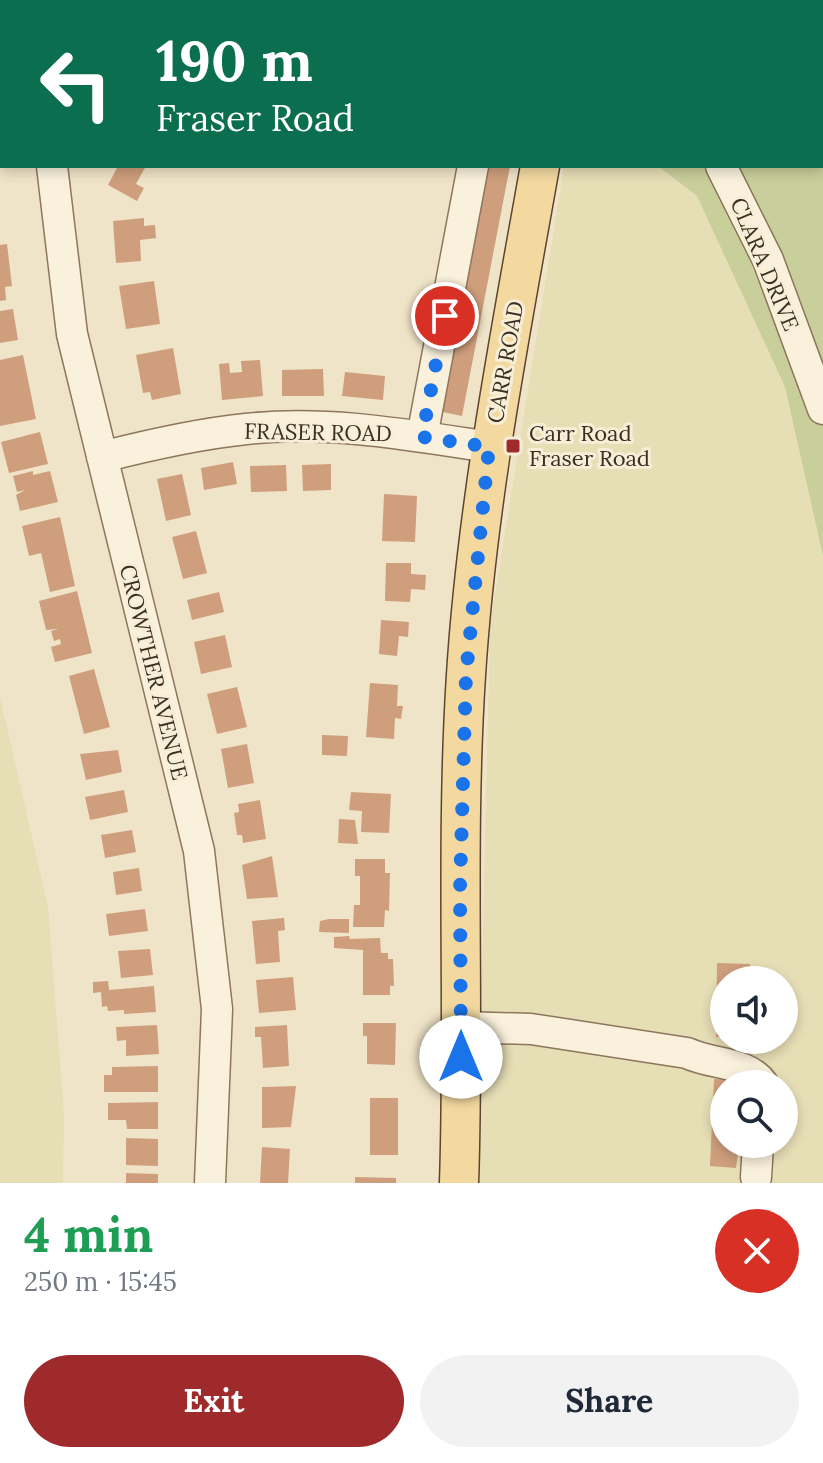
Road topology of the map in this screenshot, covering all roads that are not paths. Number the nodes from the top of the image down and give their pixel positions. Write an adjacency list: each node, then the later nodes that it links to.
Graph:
1 (52, 168): 8 (street, CROWTHER AVENUE)
2 (473, 168): 6 (street)
3 (540, 168): 7 (main road, CARR ROAD)
4 (722, 168): 5 (street, CLARA DRIVE)
5 (823, 409)
6 (422, 437): 7 (street, FRASER ROAD); 8 (street, FRASER ROAD)
7 (489, 447): 9 (main road, CARR ROAD)
8 (102, 457): 13 (street, CROWTHER AVENUE)
9 (461, 1027): 10 (street); 14 (main road, CARR ROAD)
10 (751, 1070)
11 (757, 1158): 12 (street)
12 (756, 1177)
13 (210, 1183)
14 (459, 1183)

